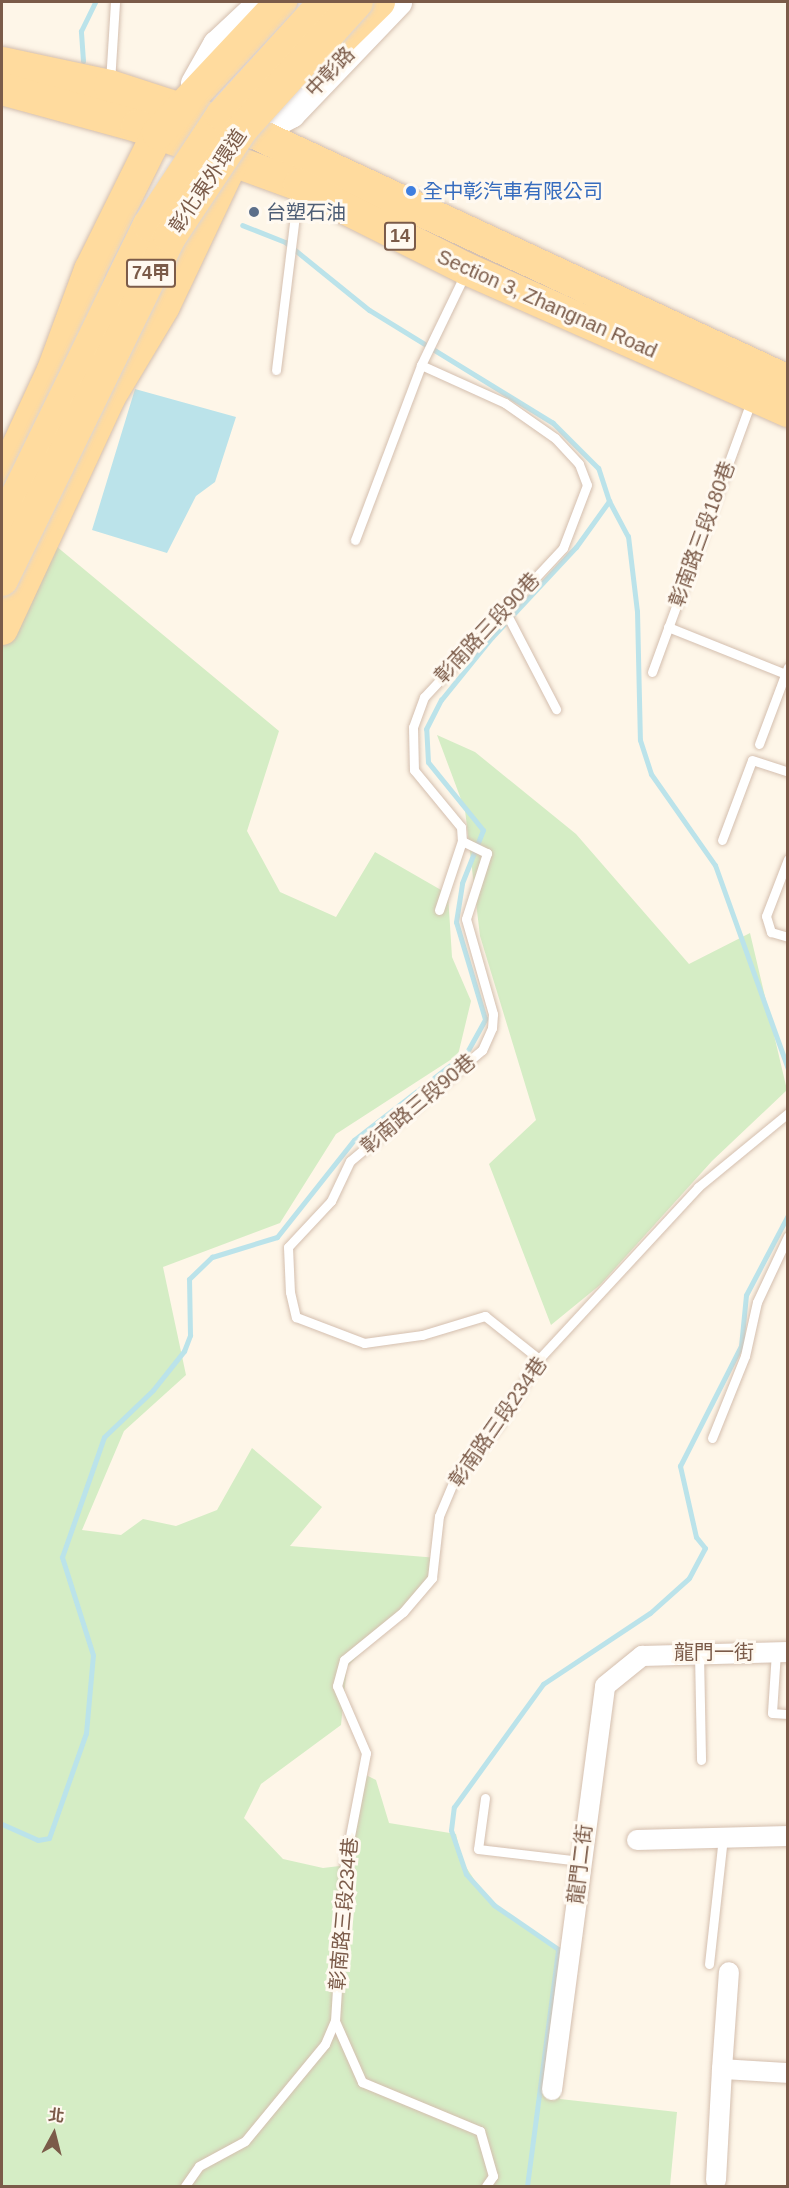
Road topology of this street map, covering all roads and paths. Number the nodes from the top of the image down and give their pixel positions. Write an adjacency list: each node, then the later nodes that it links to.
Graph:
1 (115, 2): 9 (lane)
2 (261, 2): 11 (street)
3 (280, 2): 11 (main road)
4 (325, 2): 23 (main road, 彰化東外環道 / 74甲, bridge)
5 (357, 2): 25 (main road, 彰化東外環道 / 74甲, bridge)
6 (379, 2): 13 (main road, 彰化東外環道)
7 (398, 2): 13 (street, 中彰路)
8 (2, 63): 9 (main road, Section 3, Zhangnan Road / 14)
9 (110, 86): 11 (main road, Section 3, Zhangnan Road / 14)
10 (2, 89): 12 (main road, Section 3, Zhangnan Road / 14)
11 (182, 106): 12 (main road); 13 (main road, Section 3, Zhangnan Road / 14)
12 (158, 133): 14 (main road, Section 3, Zhangnan Road / 14); 22 (main road, 74甲)
13 (255, 133): 14 (main road, 彰化東外環道); 19 (main road, Section 3, Zhangnan Road / 14)
14 (233, 160): 15 (main road, Section 3, Zhangnan Road / 14); 28 (main road, 74甲)
15 (299, 185): 16 (main road, Section 3, Zhangnan Road / 14); 18 (lane)
16 (466, 269): 17 (lane); 20 (main road, Section 3, Zhangnan Road / 14)
17 (422, 365): 24 (lane); 26 (lane, 彰南路三段90巷)
18 (276, 370)
19 (788, 381)
20 (753, 396): 21 (main road, Section 3, Zhangnan Road / 14); 27 (lane, 彰南路三段180巷)
21 (788, 411)
22 (2, 480)
23 (2, 526)
24 (355, 540)
25 (2, 580)
26 (504, 609): 31 (lane); 35 (lane, 彰南路三段90巷)
27 (668, 627): 29 (lane, 彰南路三段180巷); 30 (lane)
28 (2, 629)
29 (652, 672)
30 (787, 672): 32 (lane)
31 (555, 709)
32 (759, 744)
33 (788, 772): 34 (lane)
34 (722, 840)
35 (462, 841): 37 (lane); 41 (lane, 彰南路三段90巷)
36 (788, 859): 38 (lane)
37 (439, 910)
38 (788, 937)
39 (788, 1113): 41 (lane, 彰南路三段234巷)
40 (788, 1236): 42 (lane)
41 (539, 1359): 55 (lane, 彰南路三段234巷)
42 (712, 1438)
43 (699, 1650): 44 (street, 龍門一街); 45 (street, 龍門一街); 47 (lane)
44 (782, 1652): 46 (lane)
45 (642, 1656): 52 (street, 龍門二街)
46 (788, 1714)
47 (701, 1760)
48 (485, 1798): 52 (lane)
49 (788, 1836): 50 (street)
50 (723, 1838): 51 (street); 53 (lane)
51 (638, 1840)
52 (580, 1861): 58 (street, 龍門二街)
53 (709, 1964)
54 (729, 1972): 56 (street)
55 (335, 2021): 60 (lane, 彰南路三段234巷); 61 (lane)
56 (722, 2069): 57 (street); 59 (street)
57 (788, 2073)
58 (552, 2090)
59 (716, 2180)
60 (185, 2187)
61 (486, 2187)

